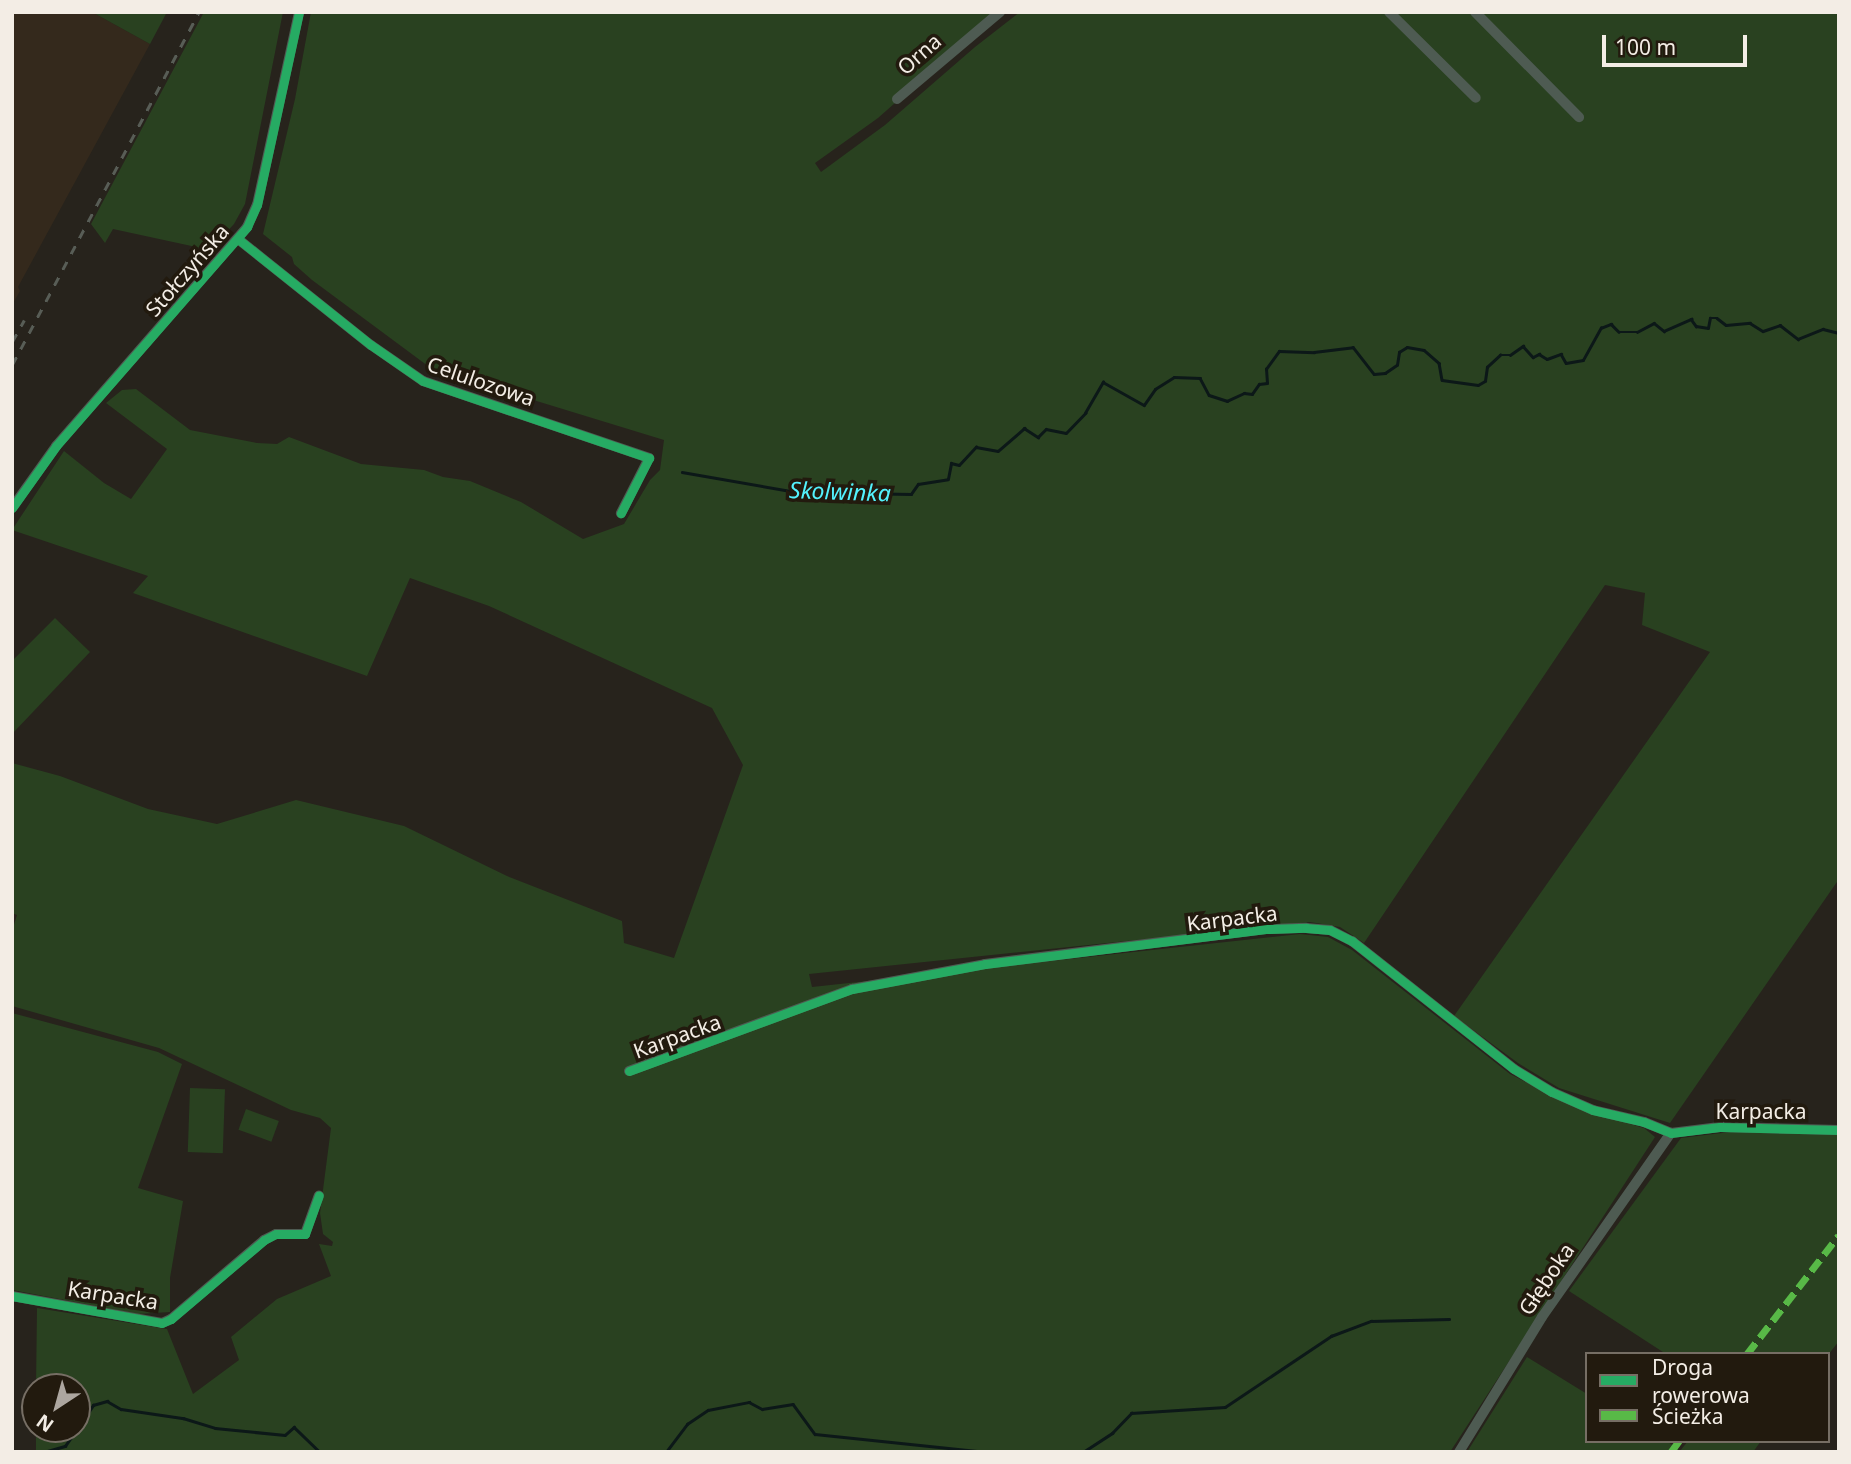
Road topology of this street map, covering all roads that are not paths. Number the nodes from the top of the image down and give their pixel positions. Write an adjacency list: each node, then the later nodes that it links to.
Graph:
1 (299, 12): 8 (street, Stołczyńska)
2 (1000, 12): 6 (street, Orna)
3 (1389, 12): 5 (street)
4 (1475, 12): 7 (street)
5 (1476, 98)
6 (897, 99)
7 (1579, 117)
8 (239, 239): 9 (street, Stołczyńska); 10 (street, Celulozowa)
9 (12, 508)
10 (621, 513)
11 (629, 1071): 13 (street, Karpacka)
12 (1839, 1130): 13 (street, Karpacka)
13 (1671, 1133): 16 (street, Głęboka)
14 (319, 1195): 15 (street, Karpacka)
15 (12, 1296)
16 (1460, 1452)

